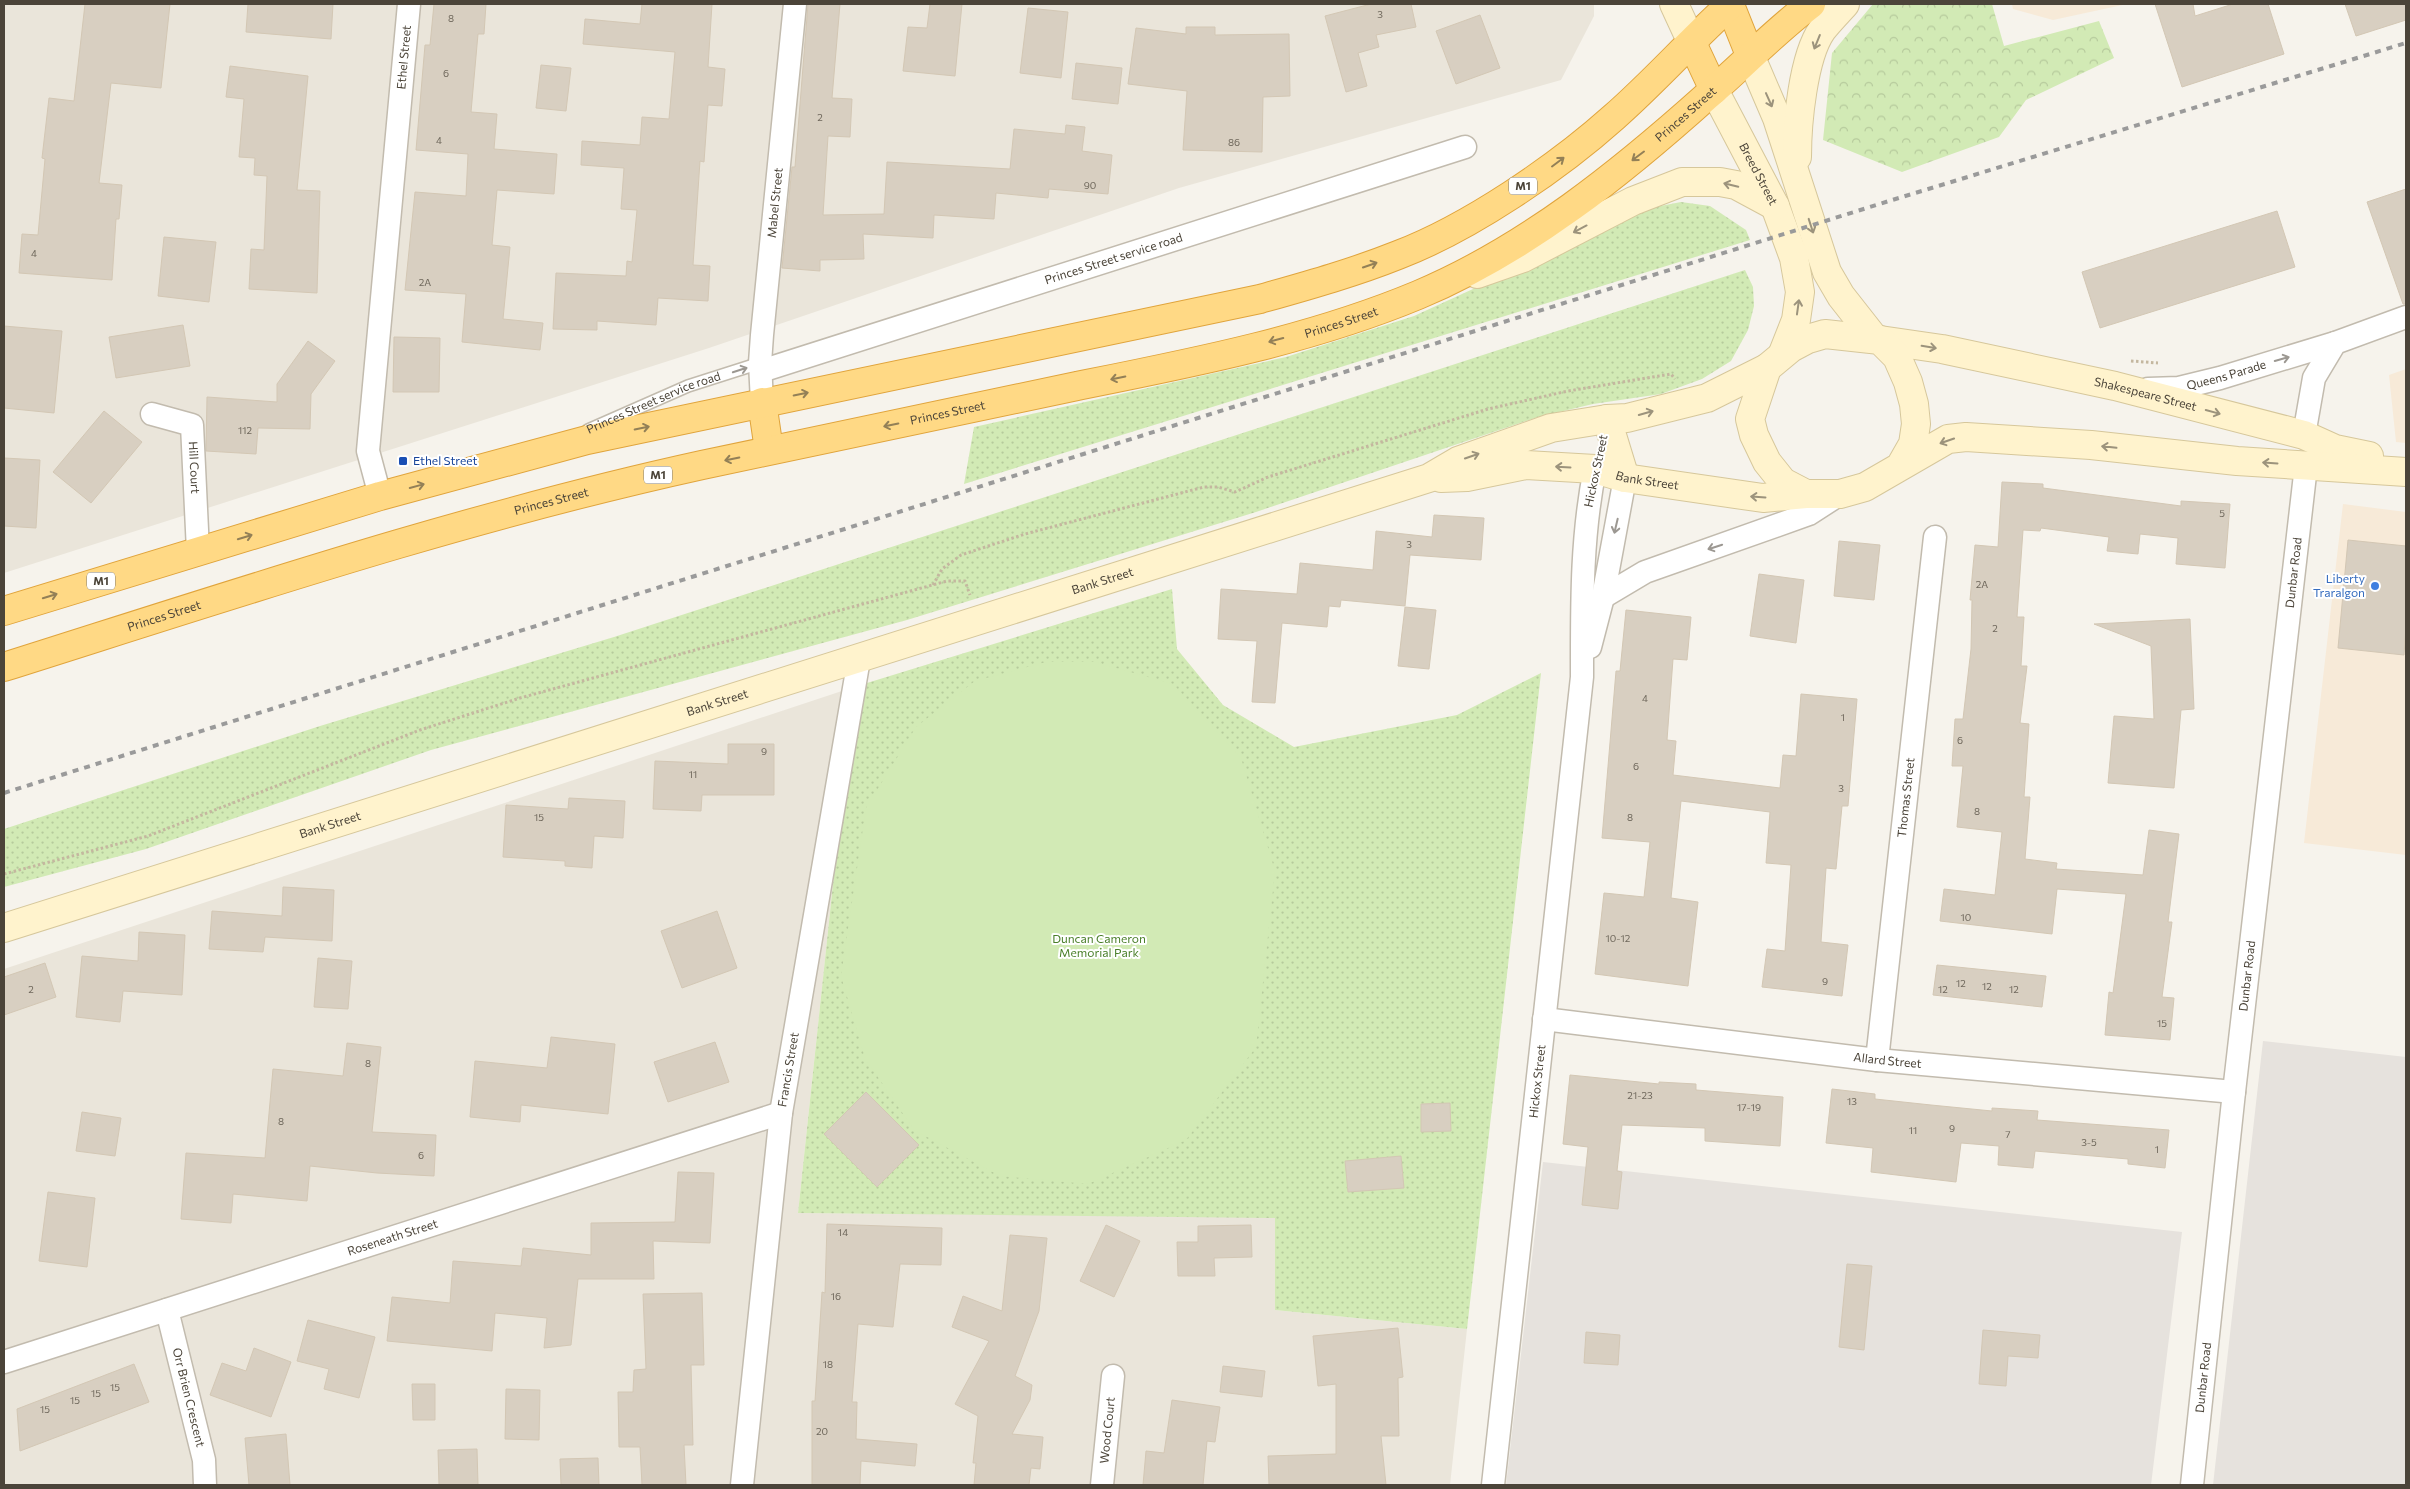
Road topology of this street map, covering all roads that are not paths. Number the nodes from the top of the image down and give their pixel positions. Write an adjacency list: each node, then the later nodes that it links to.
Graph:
1 (409, 4): 35 (street, Ethel Street)
2 (795, 4): 18 (street, Mabel Street)
3 (1674, 4): 7 (main road, Breed Street)
4 (1730, 4): 7 (highway, M1); 8 (highway)
5 (1811, 4): 8 (highway, Princes Street / M1)
6 (1846, 4): 11 (main road, one-way to 11)
7 (1692, 43): 9 (highway, Breed Street); 20 (highway, M1, one-way to 7)
8 (1750, 55): 9 (highway, Princes Street / M1); 11 (main road, one-way to 11)
9 (1714, 90): 12 (main road, Breed Street); 13 (highway, Princes Street / M1, one-way to 13)
10 (1466, 147): 18 (street, Princes Street service road)
11 (1797, 179): 15 (main road, one-way to 15)
12 (1775, 206): 13 (main road, one-way to 13); 17 (main road, Breed Street, one-way to 12)
13 (1419, 294): 25 (highway, Princes Street / M1, one-way to 25)
14 (2406, 317): 16 (street, Queens Parade)
15 (1877, 339): 17 (main road); 19 (main road, Shakespeare Street, one-way to 19); 26 (main road)
16 (2335, 343): 19 (street, Queens Parade, one-way to 16); 23 (street)
17 (1775, 360): 22 (main road, Bank Street, one-way to 17); 33 (main road)
18 (760, 367): 20 (street, Mabel Street); 24 (lane, Princes Street service road, one-way to 18)
19 (2115, 386): 23 (main road, Shakespeare Street, one-way to 23)
20 (762, 402): 24 (highway, M1, one-way to 20); 25 (highway)
21 (152, 414): 37 (street, Hill Court)
22 (1608, 419): 29 (main road, Hickox Street); 31 (main road, Bank Street, one-way to 22); 32 (main road, Hickox Street)
23 (2304, 435): 27 (main road, Shakespeare Street); 28 (main road)
24 (551, 450): 35 (highway, M1, one-way to 24)
25 (769, 450): 42 (highway, Princes Street / M1, one-way to 42)
26 (1901, 465): 28 (main road, one-way to 26); 34 (main road)
27 (2406, 465)
28 (2306, 466): 30 (main road); 47 (street, Dunbar Road)
29 (1595, 469): 31 (main road, Bank Street, one-way to 31); 32 (main road, Bank Street); 38 (street, Hickox Street)
30 (2406, 472)
31 (1429, 478): 41 (main road, Bank Street)
32 (1625, 478): 33 (main road, Bank Street, one-way to 32); 39 (street, Hickox Street, one-way to 39)
33 (1806, 494): 34 (main road)
34 (1840, 494): 39 (street, one-way to 39)
35 (380, 496): 37 (highway, M1, one-way to 35)
36 (1935, 537): 46 (street, Thomas Street)
37 (198, 551): 40 (highway, M1, one-way to 37)
38 (1582, 590): 39 (street); 43 (street, Hickox Street)
39 (1603, 597): 43 (street, Hickox Street)
40 (4, 611)
41 (859, 659): 44 (main road, Bank Street); 48 (street, Francis Street)
42 (4, 667)
43 (1582, 677): 45 (street, Hickox Street)
44 (4, 928)
45 (1544, 1019): 46 (street, Allard Street); 55 (street, Hickox Street)
46 (1877, 1060): 47 (street, Allard Street)
47 (2234, 1092): 56 (street, Dunbar Road)
48 (781, 1113): 49 (street, Roseneath Street); 53 (street, Francis Street)
49 (167, 1310): 50 (street, Roseneath Street); 52 (street, Orr Brien Crescent)
50 (4, 1362)
51 (1113, 1376): 54 (street, Wood Court)
52 (205, 1485)
53 (742, 1485)
54 (1102, 1485)
55 (1493, 1485)
56 (2192, 1485)

